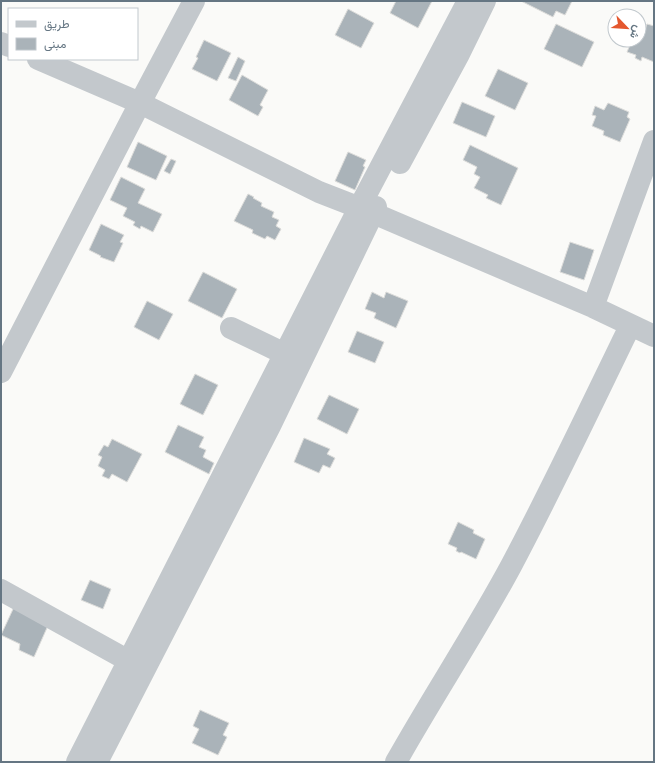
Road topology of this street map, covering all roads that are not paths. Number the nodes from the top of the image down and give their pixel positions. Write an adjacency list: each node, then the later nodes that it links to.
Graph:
1 (194, 1): 5 (street)
2 (468, 1): 7 (street)
3 (485, 1): 7 (street)
4 (40, 60): 5 (street)
5 (140, 103): 7 (street); 13 (street)
6 (654, 140): 8 (street)
7 (366, 211): 8 (street); 12 (street); 17 (street)
8 (593, 307): 9 (street)
9 (630, 326): 11 (street); 18 (street)
10 (231, 328): 12 (street)
11 (654, 336)
12 (285, 354): 15 (street)
13 (1, 372)
14 (1, 590): 15 (street)
15 (129, 661): 16 (street)
16 (78, 762)
17 (97, 762)
18 (396, 762)

